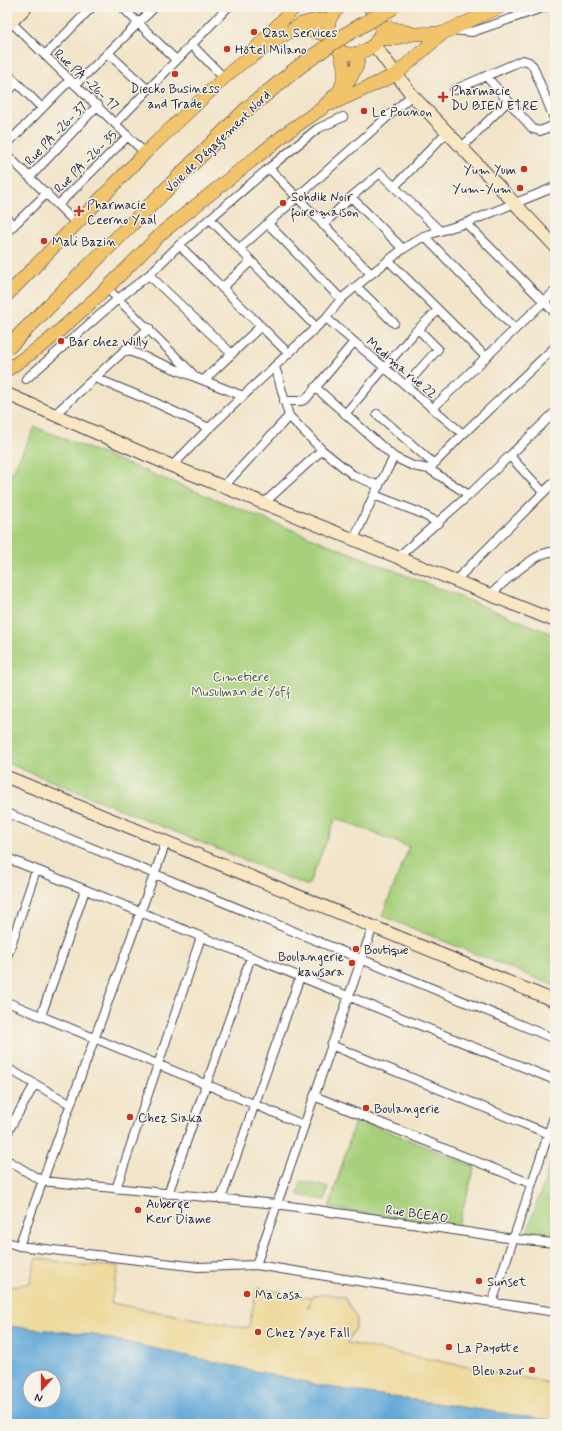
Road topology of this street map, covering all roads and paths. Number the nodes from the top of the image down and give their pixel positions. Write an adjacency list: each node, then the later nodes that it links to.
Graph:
1 (26, 7): 13 (street)
2 (92, 7): 25 (street)
3 (122, 7): 14 (street)
4 (155, 7): 14 (street)
5 (228, 7): 21 (street)
6 (295, 7): 27 (main road)
7 (394, 7): 100 (highway, Voie de Dégagement Nord, bridge)
8 (500, 7): 17 (main road)
9 (545, 7): 17 (street)
10 (7, 8): 13 (street, Rue PA -26- 17)
11 (372, 8): 15 (main road); 97 (highway, Voie de Dégagement Nord)
12 (332, 13): 16 (main road); 19 (main road)
13 (11, 22): 25 (street, Rue PA -26- 17)
14 (139, 24): 23 (street); 26 (street)
15 (380, 25): 18 (main road); 20 (main road)
16 (293, 30): 19 (main road); 27 (main road)
17 (447, 31): 18 (main road); 29 (main road)
18 (414, 34): 20 (main road)
19 (330, 37): 22 (main road)
20 (376, 42): 24 (main road); 29 (street)
21 (191, 44): 26 (street); 31 (street)
22 (340, 50): 24 (main road); 37 (main road)
23 (108, 53): 33 (street); 34 (street)
24 (361, 54): 29 (street); 37 (main road)
25 (45, 55): 33 (street, Rue PA -26- 17)
26 (176, 60): 34 (street)
27 (240, 65): 31 (main road)
28 (7, 73): 32 (street)
29 (394, 73): 38 (street); 42 (main road)
30 (486, 76): 35 (street); 39 (street); 44 (street)
31 (224, 78): 51 (main road)
32 (17, 82): 36 (street); 41 (street)
33 (73, 83): 40 (street, Rue PA -26- 17); 41 (street)
34 (148, 90): 45 (street)
35 (454, 90)
36 (7, 92)
37 (339, 92): 42 (main road)
38 (412, 95): 47 (street); 59 (street)
39 (507, 102): 46 (street); 50 (street)
40 (98, 105): 45 (street, Rue PA -26- 17); 54 (street, Rue PA -26- 37)
41 (42, 108): 49 (street)
42 (321, 109): 81 (main road)
43 (343, 117): 53 (street)
44 (555, 121)
45 (116, 123): 48 (street, Rue PA -26- 17)
46 (555, 125)
47 (446, 132): 50 (street); 55 (street)
48 (128, 136): 51 (street, Rue PA -26- 17); 60 (street, Rue PA -26- 35)
49 (7, 144)
50 (461, 148): 61 (street)
51 (145, 153): 65 (main road)
52 (7, 155): 54 (street)
53 (269, 168): 59 (street); 63 (street)
54 (30, 177): 57 (street)
55 (395, 186): 58 (street); 69 (street)
56 (555, 187): 61 (street)
57 (47, 193): 60 (street); 67 (street)
58 (351, 197): 68 (street); 75 (street)
59 (297, 198): 66 (street); 68 (street)
60 (59, 204): 65 (street)
61 (514, 204): 64 (street); 73 (street)
62 (7, 219): 67 (street)
63 (210, 219): 72 (street); 74 (street)
64 (466, 222): 69 (street); 87 (street)
65 (76, 223): 84 (main road)
66 (268, 224): 74 (street); 86 (street)
67 (14, 225): 70 (street)
68 (323, 225): 78 (street)
69 (440, 231): 71 (street)
70 (7, 232)
71 (424, 236): 75 (street); 96 (street)
72 (179, 245): 79 (street); 82 (street)
73 (555, 246)
74 (239, 249): 77 (street)
75 (403, 249): 76 (street)
76 (388, 260): 78 (street); 88 (street)
77 (251, 261): 82 (street); 93 (street)
78 (371, 274): 80 (street)
79 (149, 275): 85 (street); 103 (street)
80 (357, 287): 86 (street); 91 (street)
81 (107, 288): 85 (street); 106 (main road)
82 (222, 288): 92 (street)
83 (555, 291): 87 (street)
84 (7, 295)
85 (118, 299): 94 (street); 110 (street)
86 (342, 300): 90 (street)
87 (544, 302): 89 (street); 96 (street)
88 (438, 310): 95 (street); 104 (street)
89 (555, 313)
90 (326, 318): 93 (street); 98 (street, Medima rue 22)
91 (394, 324)
92 (261, 326): 102 (street); 103 (street)
93 (316, 327): 102 (street)
94 (149, 328): 101 (street); 108 (street)
95 (418, 328): 107 (street); 112 (street)
96 (515, 329): 104 (street)
97 (7, 334)
98 (354, 342): 107 (street, Medima rue 22); 113 (street)
99 (555, 347): 124 (street)
100 (7, 348)
101 (126, 350): 108 (street); 109 (street)
102 (288, 353): 105 (street)
103 (232, 354): 111 (street)
104 (486, 357): 117 (street)
105 (275, 366): 115 (street); 116 (street)
106 (9, 368)
107 (384, 368): 112 (street, Medima rue 22); 119 (street)
108 (194, 375): 111 (street)
109 (95, 378): 121 (street); 123 (street)
110 (26, 379)
111 (204, 380): 115 (street)
112 (406, 385): 117 (street, Medima rue 22)
113 (315, 387): 116 (street); 119 (street)
114 (7, 394): 121 (street)
115 (243, 396): 123 (street)
116 (284, 401): 122 (street)
117 (433, 408): 124 (street, Medima rue 22)
118 (555, 412): 126 (street)
119 (344, 414): 127 (street)
120 (377, 414): 129 (street)
121 (54, 415): 128 (street)
122 (289, 416): 125 (street); 132 (street)
123 (209, 428): 128 (street)
124 (463, 434): 129 (street)
125 (322, 450): 131 (street); 136 (street)
126 (510, 456): 133 (street); 135 (street)
127 (394, 457): 129 (street); 131 (street)
128 (172, 466): 132 (street)
129 (431, 467): 135 (street)
130 (555, 481): 133 (street)
131 (379, 486): 134 (street)
132 (223, 487): 136 (street)
133 (543, 492): 141 (street)
134 (374, 495): 137 (street); 138 (street)
135 (469, 495): 137 (street)
136 (264, 503): 138 (street)
137 (439, 523): 140 (street)
138 (354, 539): 140 (street)
139 (555, 552): 142 (street)
140 (398, 558): 141 (street)
141 (456, 580): 142 (street)
142 (490, 595): 143 (street)
143 (555, 621)
144 (7, 777): 146 (street)
145 (7, 813): 149 (street)
146 (166, 842): 149 (street); 152 (street)
147 (7, 858): 148 (street)
148 (36, 870): 150 (street); 154 (street)
149 (154, 874): 151 (street); 156 (street)
150 (85, 890): 151 (street); 161 (street)
151 (140, 912): 153 (street); 162 (street)
152 (373, 926): 156 (street); 159 (street)
153 (201, 937): 155 (street); 165 (street)
154 (7, 957)
155 (251, 957): 157 (street); 169 (street)
156 (361, 959): 158 (street); 163 (street)
157 (300, 977): 158 (street); 172 (street)
158 (348, 996): 164 (street); 167 (street)
159 (555, 1001)
160 (7, 1002): 161 (street)
161 (41, 1016): 162 (street)
162 (94, 1038): 165 (street); 171 (street)
163 (555, 1039)
164 (332, 1045): 170 (street); 176 (street)
165 (158, 1064): 169 (street); 180 (street)
166 (7, 1068): 168 (street)
167 (555, 1080)
168 (35, 1084): 171 (street); 175 (street)
169 (206, 1084): 172 (street); 181 (street)
170 (314, 1096): 174 (street); 179 (street)
171 (70, 1104): 178 (street)
172 (254, 1104): 174 (street); 182 (street)
173 (555, 1114): 176 (street)
174 (304, 1125): 183 (street)
175 (7, 1133)
176 (549, 1134): 179 (street)
177 (7, 1160): 178 (street)
178 (42, 1181): 180 (street, Rue BCEAO); 187 (street)
179 (532, 1184): 184 (street)
180 (116, 1189): 181 (street, Rue BCEAO)
181 (168, 1194): 182 (street, Rue BCEAO)
182 (221, 1199): 183 (street, Rue BCEAO)
183 (276, 1204): 184 (street, Rue BCEAO); 188 (street)
184 (514, 1239): 186 (street, Rue BCEAO); 189 (street)
185 (7, 1242): 187 (street)
186 (555, 1243)
187 (19, 1246): 188 (street)
188 (256, 1265): 189 (street)
189 (492, 1303): 190 (street)
190 (555, 1312)

